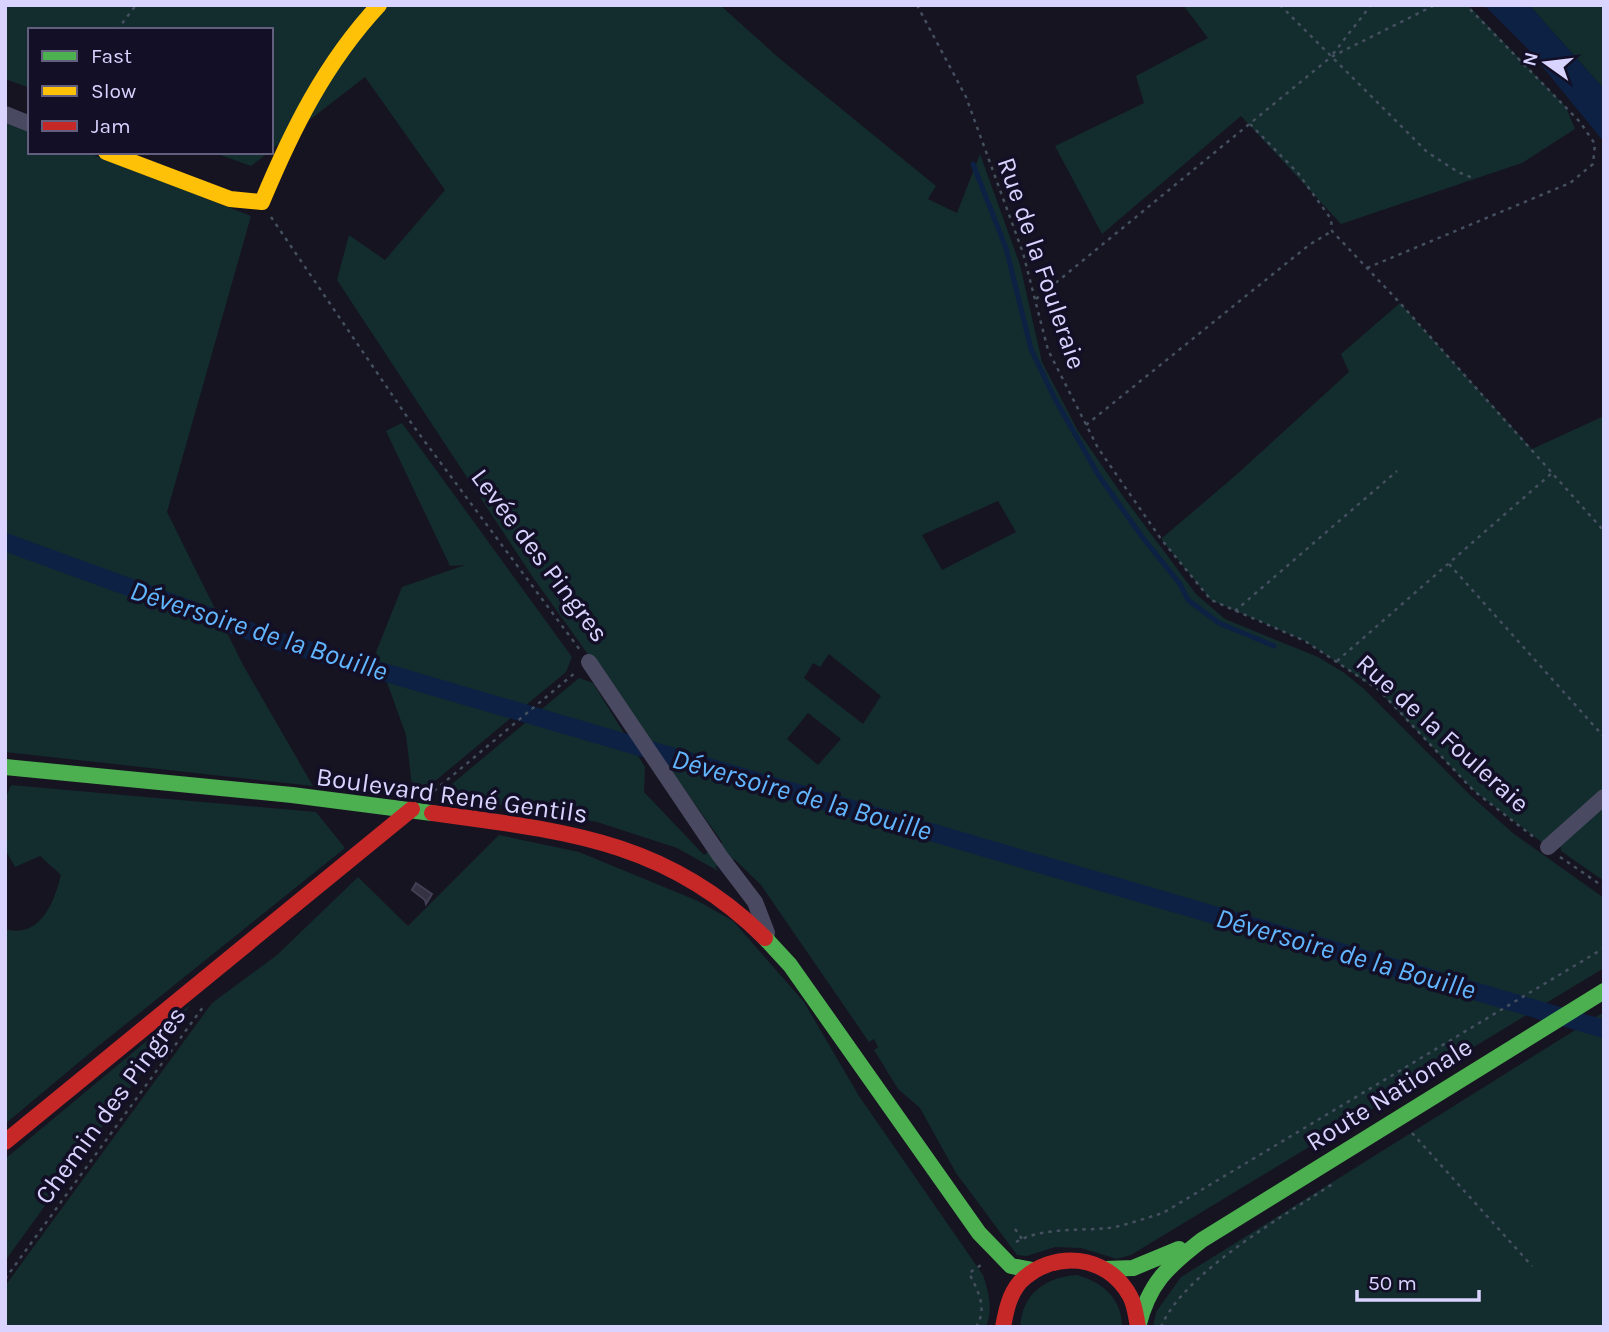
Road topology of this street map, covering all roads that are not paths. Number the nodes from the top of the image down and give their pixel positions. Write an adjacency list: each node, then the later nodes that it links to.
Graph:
1 (379, 5): 4 (main road)
2 (5, 114): 3 (street)
3 (28, 123)
4 (111, 154)
5 (589, 662): 10 (street, Levée des Pingres)
6 (5, 767): 8 (main road, Boulevard René Gentils)
7 (1604, 797): 9 (street)
8 (412, 809): 10 (main road, Boulevard René Gentils); 12 (main road)
9 (1548, 847)
10 (770, 942): 15 (main road, Boulevard René Gentils)
11 (1604, 991): 13 (main road, Route Nationale)
12 (5, 1142)
13 (1202, 1240): 14 (main road, Route Nationale); 18 (main road, Route Nationale)
14 (1106, 1269): 15 (main road); 18 (main road)
15 (1033, 1270): 17 (main road)
16 (997, 1285): 17 (main road)
17 (1003, 1321)
18 (1138, 1327)

